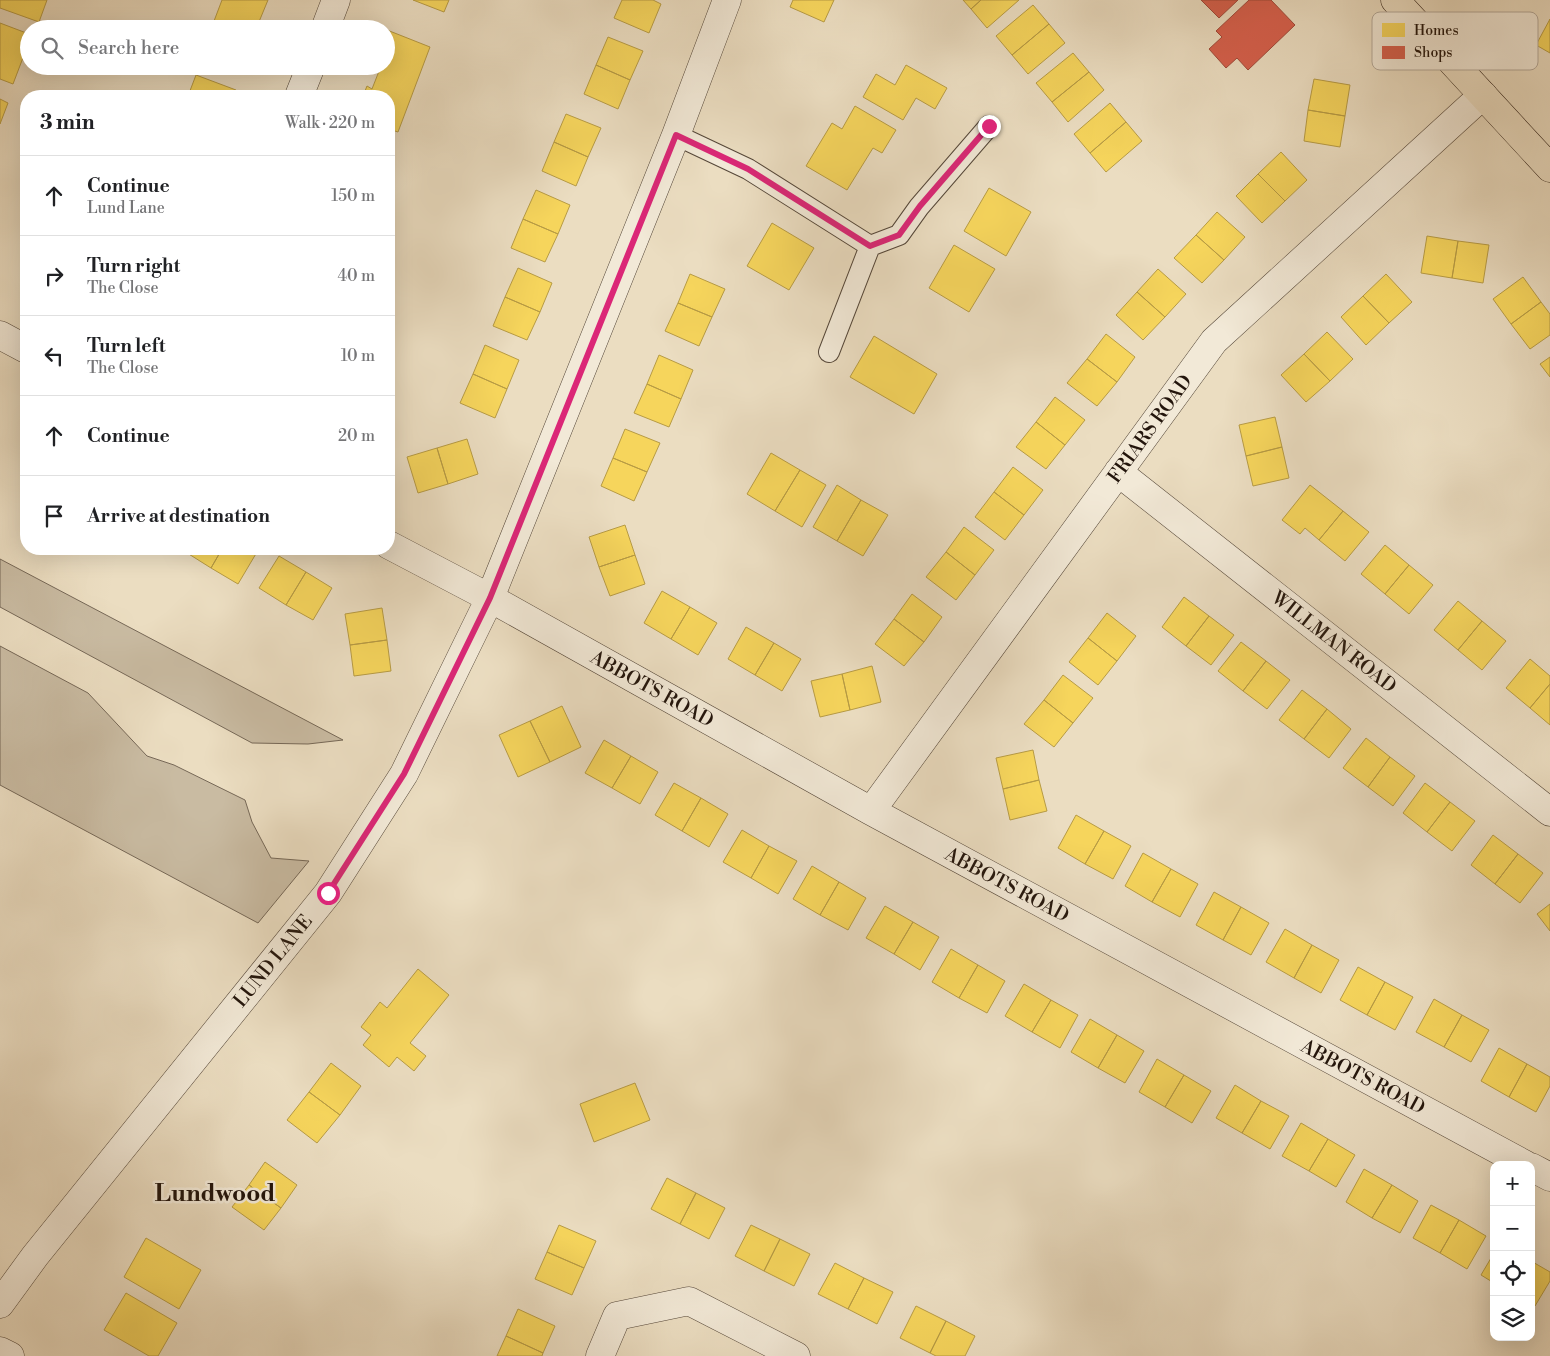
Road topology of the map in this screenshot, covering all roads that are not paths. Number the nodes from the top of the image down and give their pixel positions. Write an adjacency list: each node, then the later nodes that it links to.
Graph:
1 (336, 0): 5 (street)
2 (727, 0): 11 (street, LUND LANE)
3 (1395, 0): 4 (highway)
4 (1406, 12)
5 (328, 20)
6 (1460, 70): 9 (highway)
7 (308, 75): 8 (street)
8 (302, 90)
9 (1483, 95): 12 (highway); 17 (street, FRIARS ROAD)
10 (989, 126): 13 (lane)
11 (676, 135): 13 (lane); 19 (street, LUND LANE)
12 (1550, 168)
13 (870, 246): 16 (lane)
14 (0, 334): 15 (street)
15 (20, 346)
16 (829, 352)
17 (1118, 472): 20 (street, FRIARS ROAD); 21 (street, WILLMAN ROAD)
18 (395, 547): 19 (street, ABBOTS ROAD)
19 (490, 598): 20 (street, ABBOTS ROAD); 25 (street, LUND LANE)
20 (871, 811): 22 (street, ABBOTS ROAD)
21 (1550, 812)
22 (1519, 1161)
23 (1535, 1169): 24 (street)
24 (1550, 1177)
25 (0, 1304)
26 (0, 1351): 27 (street)
27 (10, 1356)
28 (600, 1356): 29 (street)
29 (796, 1356)

